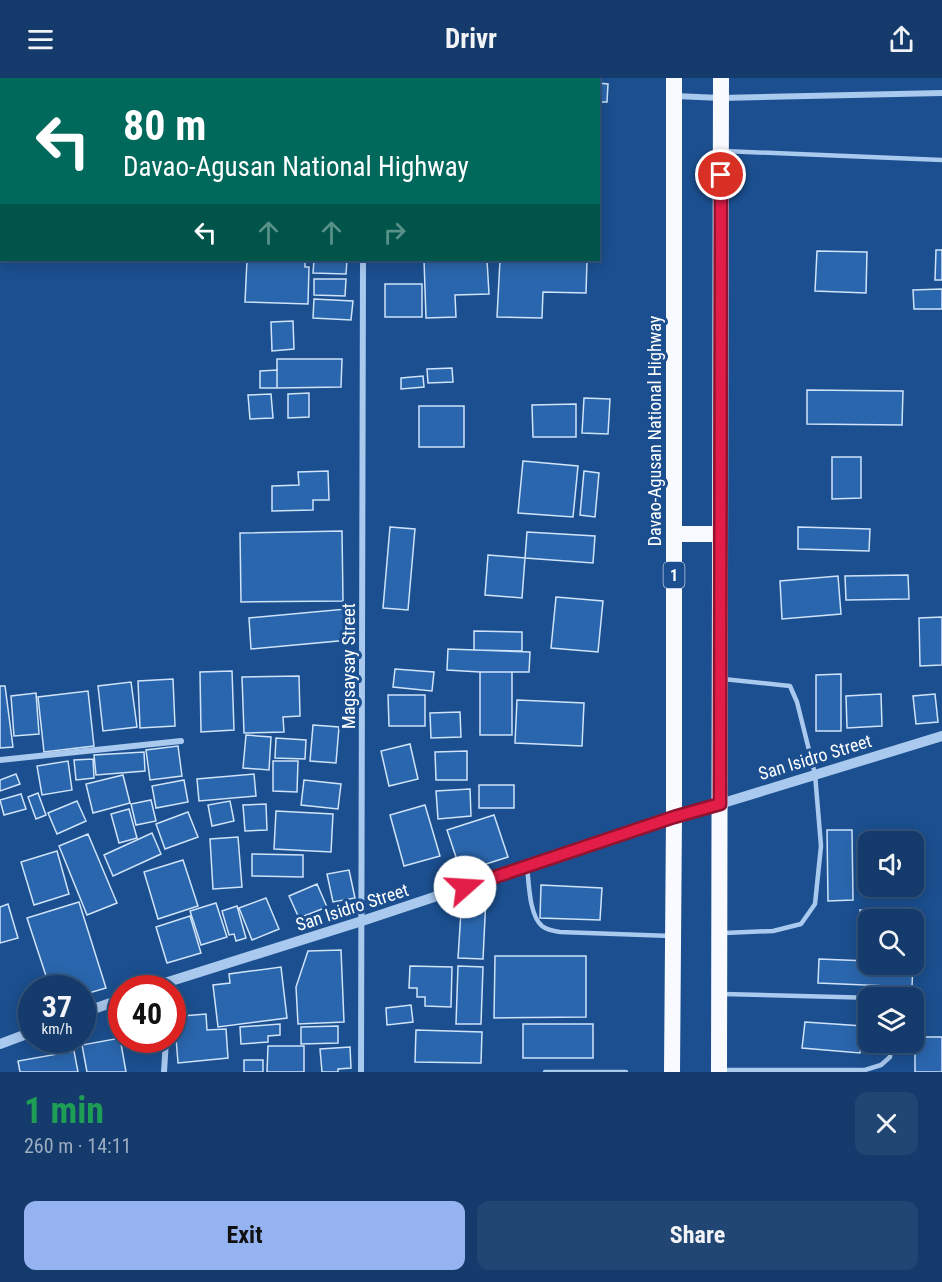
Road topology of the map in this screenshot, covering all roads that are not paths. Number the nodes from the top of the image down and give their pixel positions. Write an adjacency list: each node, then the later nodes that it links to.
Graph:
1 (674, 78): 4 (highway, Davao-Agusan National Highway / 1)
2 (721, 78): 5 (highway)
3 (942, 93): 5 (street)
4 (674, 96): 5 (street); 9 (highway, Davao-Agusan National Highway / 1)
5 (721, 98): 6 (highway)
6 (721, 151): 7 (lane); 10 (highway)
7 (942, 160)
8 (363, 261): 19 (street, Magsaysay Street)
9 (674, 534): 10 (highway); 17 (highway, Davao-Agusan National Highway / 1)
10 (720, 534): 11 (highway)
11 (721, 679): 15 (lane); 16 (highway)
12 (942, 736): 15 (street, San Isidro Street)
13 (181, 741): 14 (street)
14 (0, 760)
15 (815, 774): 16 (street, San Isidro Street); 20 (lane)
16 (720, 804): 17 (street, San Isidro Street); 20 (highway)
17 (674, 817): 18 (street, San Isidro Street); 21 (highway, Davao-Agusan National Highway / 1)
18 (527, 866): 19 (street, San Isidro Street); 21 (lane)
19 (362, 921): 22 (street, San Isidro Street); 31 (street, Magsaysay Street)
20 (719, 933): 23 (highway)
21 (673, 936): 34 (highway, Davao-Agusan National Highway / 1)
22 (186, 979)
23 (719, 994): 24 (lane); 29 (highway)
24 (858, 998)
25 (18, 1037): 26 (street)
26 (0, 1044)
27 (165, 1053): 30 (street)
28 (890, 1053): 29 (lane)
29 (719, 1071)
30 (164, 1072)
31 (361, 1072)
32 (545, 1072): 33 (lane)
33 (626, 1072)
34 (672, 1072)

